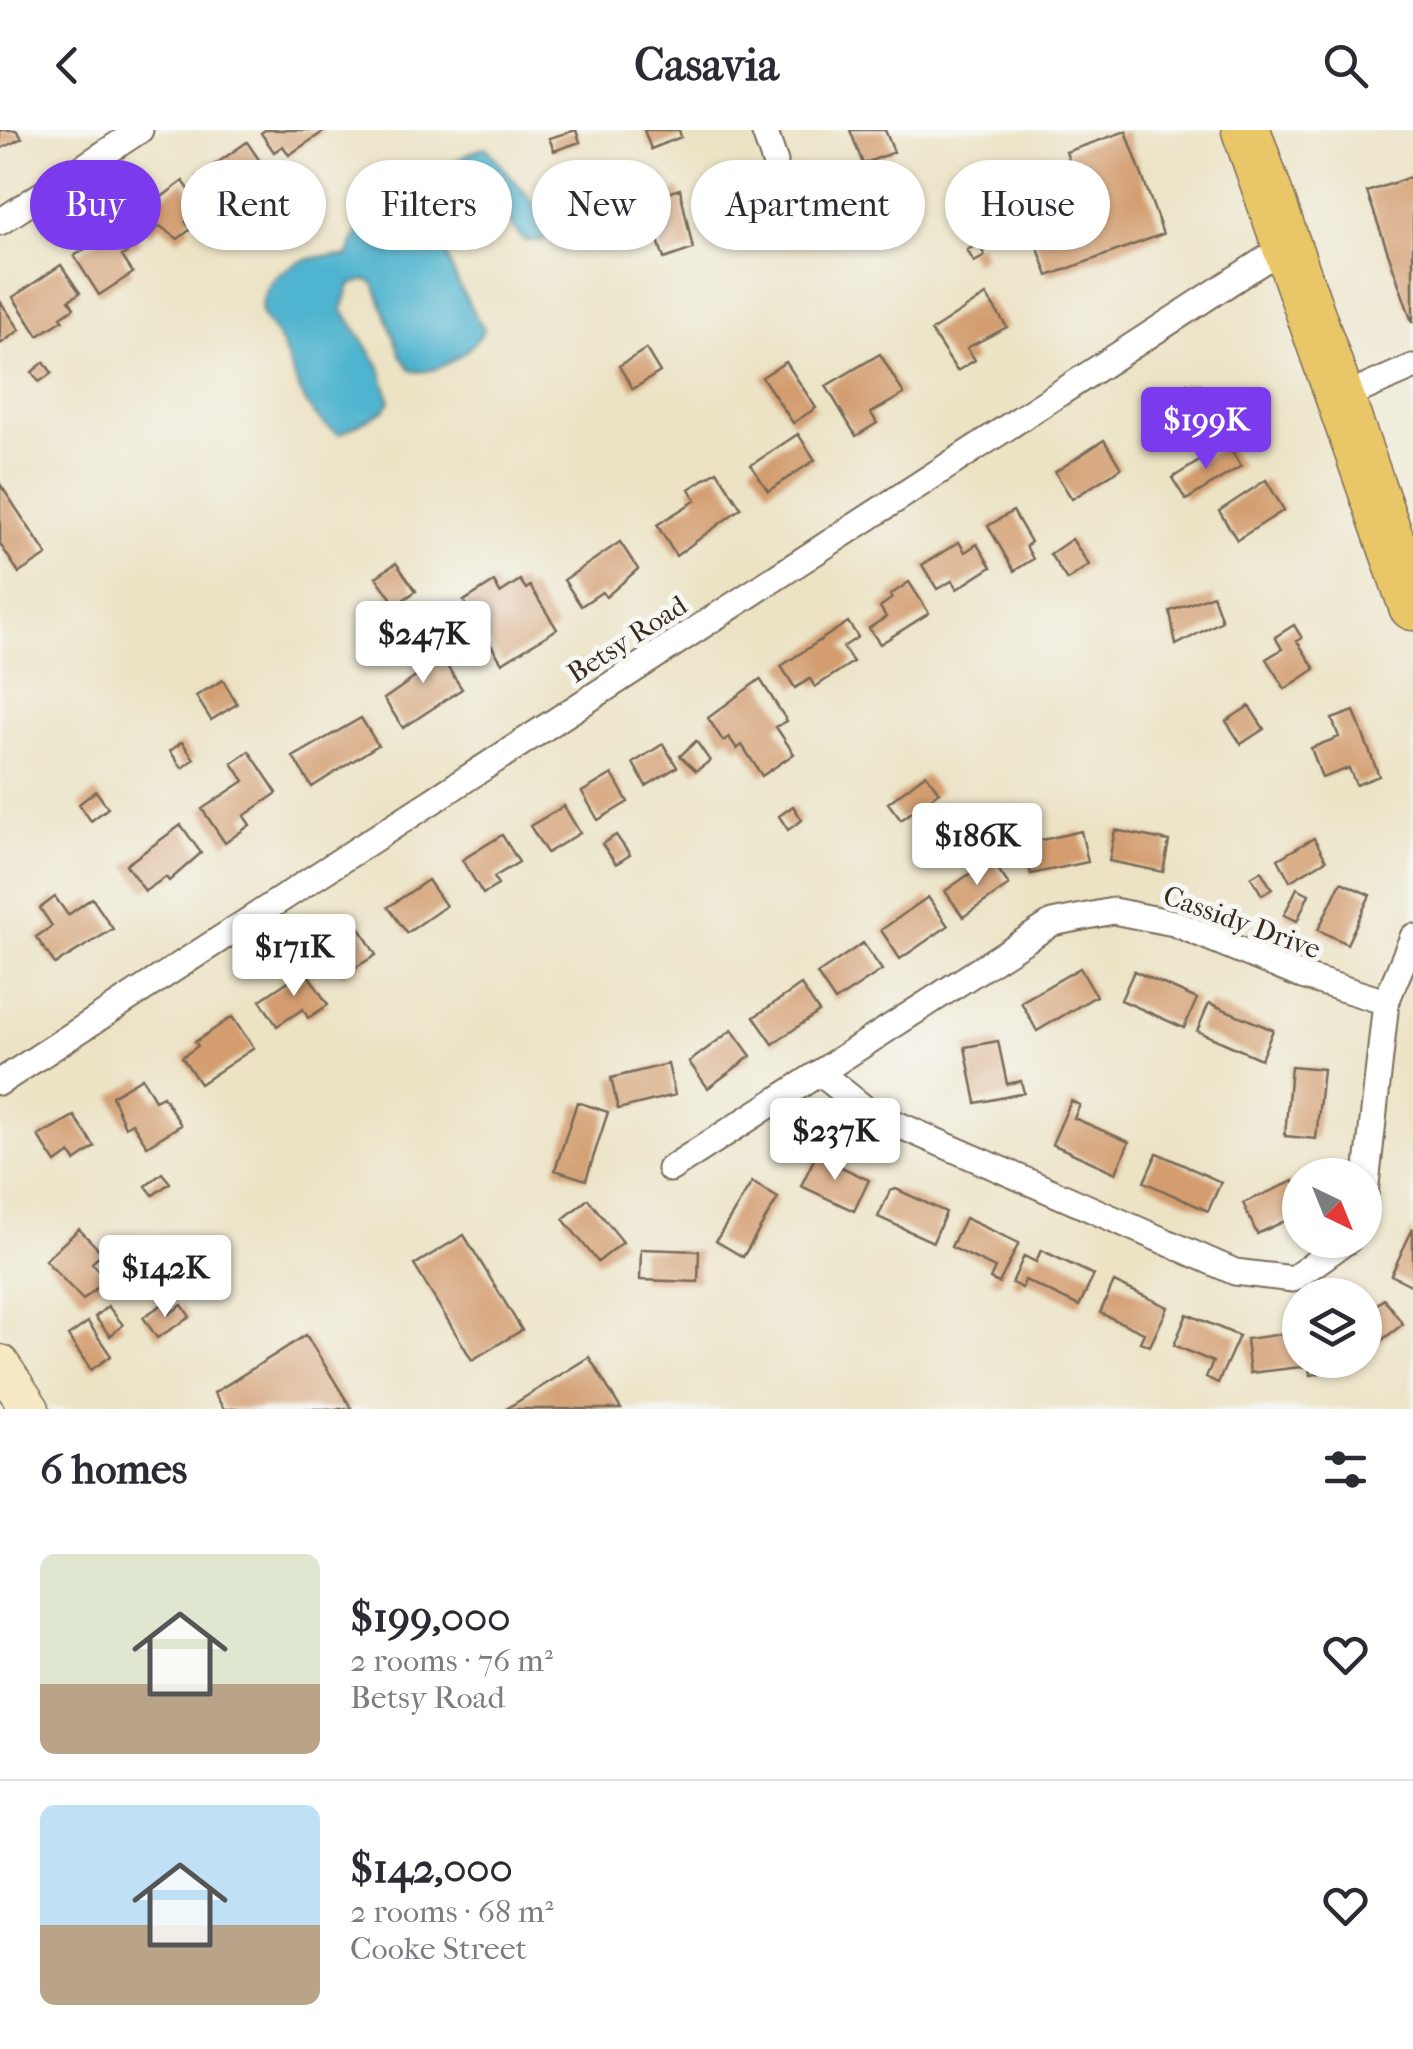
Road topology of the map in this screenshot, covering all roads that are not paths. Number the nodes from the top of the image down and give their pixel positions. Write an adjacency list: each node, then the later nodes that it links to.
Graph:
1 (140, 130): 5 (street)
2 (764, 130): 4 (street)
3 (1246, 130): 6 (highway)
4 (774, 160)
5 (0, 222)
6 (1286, 246): 8 (highway); 13 (street, Betsy Road)
7 (1413, 367): 8 (street)
8 (1339, 399): 9 (highway)
9 (1413, 606)
10 (1413, 936): 11 (street)
11 (1386, 1002): 12 (street, Cassidy Drive); 14 (street)
12 (820, 1073): 15 (street, Cassidy Drive); 16 (street)
13 (0, 1082)
14 (1369, 1158)
15 (670, 1170)
16 (1323, 1258)
17 (0, 1364): 18 (main road)
18 (30, 1409)

